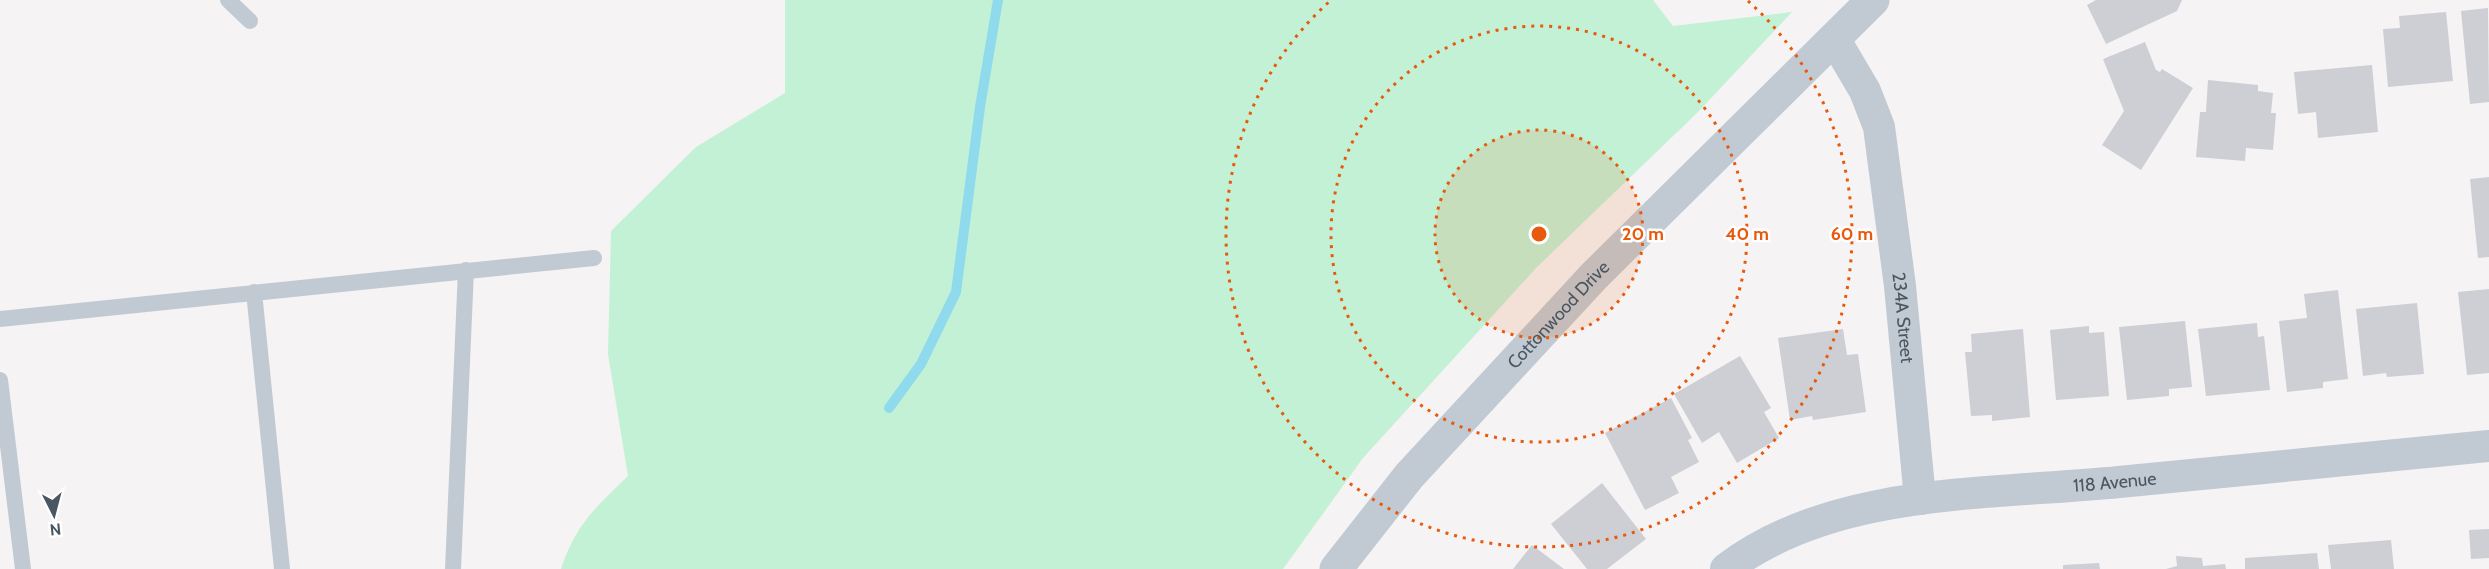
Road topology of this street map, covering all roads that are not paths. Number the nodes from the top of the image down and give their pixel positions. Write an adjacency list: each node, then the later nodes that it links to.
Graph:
1 (228, 0): 3 (lane)
2 (1873, 0): 4 (street, Cottonwood Drive)
3 (250, 21)
4 (1835, 40): 11 (street, 234A Street); 16 (street, Cottonwood Drive)
5 (594, 258): 6 (lane)
6 (466, 270): 7 (lane); 15 (lane)
7 (254, 292): 8 (lane); 14 (lane)
8 (0, 320)
9 (0, 380): 13 (lane)
10 (2489, 446): 11 (street, 118 Avenue)
11 (1920, 499): 12 (street, 118 Avenue)
12 (1737, 561)
13 (23, 569)
14 (282, 569)
15 (453, 569)
16 (1336, 569)

